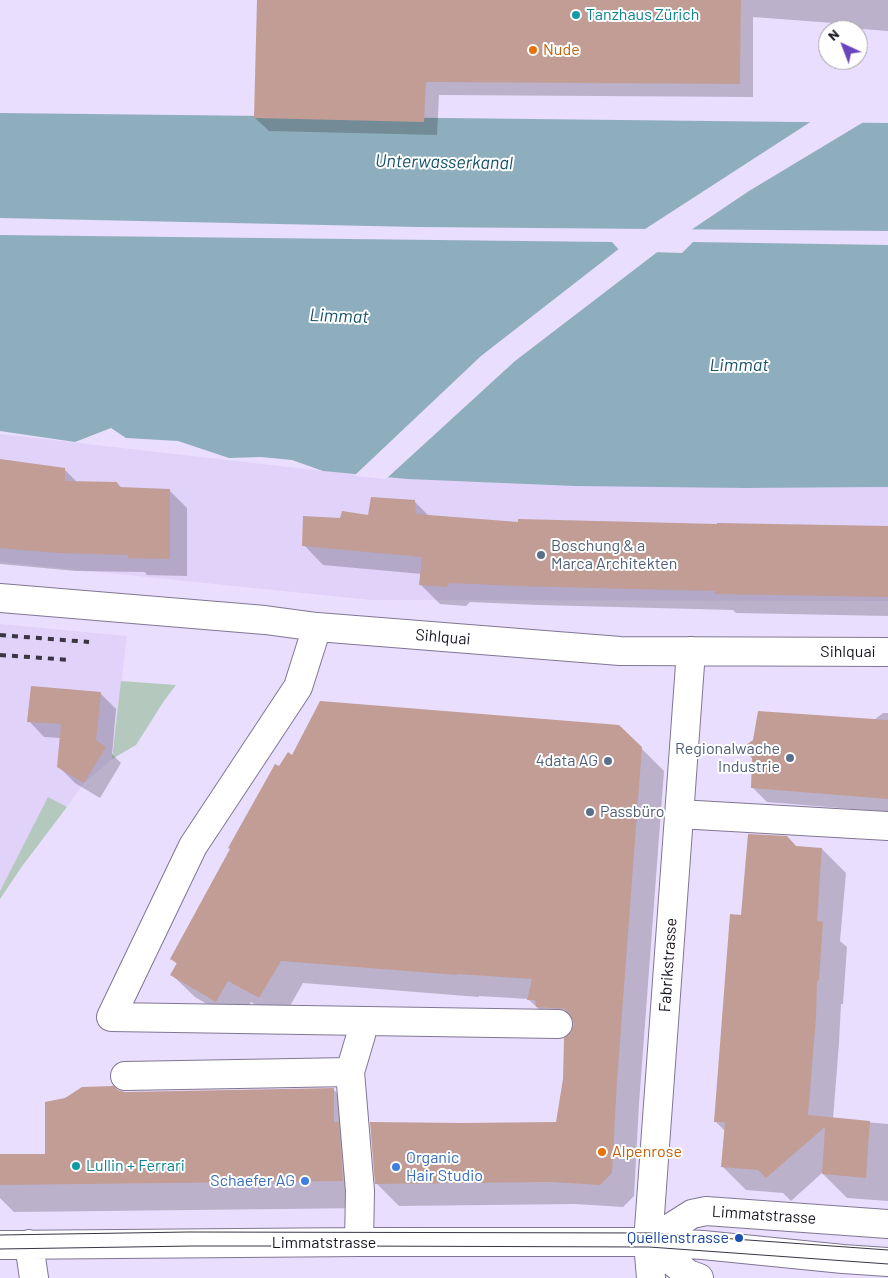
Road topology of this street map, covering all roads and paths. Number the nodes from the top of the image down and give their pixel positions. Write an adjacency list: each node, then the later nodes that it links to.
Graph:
1 (0, 598): 2 (street, Sihlquai)
2 (317, 627): 3 (street, Sihlquai); 7 (street)
3 (691, 651): 4 (street, Sihlquai); 5 (street, Fabrikstrasse)
4 (888, 652)
5 (679, 814): 6 (street); 13 (street, Fabrikstrasse)
6 (888, 826)
7 (361, 1021): 8 (street); 9 (street)
8 (558, 1024)
9 (350, 1072): 10 (street); 12 (street)
10 (125, 1076)
11 (888, 1224): 13 (street, Limmatstrasse)
12 (359, 1242): 13 (street, Limmatstrasse); 14 (street, Limmatstrasse)
13 (648, 1242): 16 (street, Limmatstrasse); 18 (street, Fabrikstrasse); 19 (street)
14 (29, 1244): 15 (street, Limmatstrasse); 17 (street)
15 (0, 1245)
16 (888, 1262)
17 (34, 1278)
18 (651, 1278)
19 (698, 1278)

